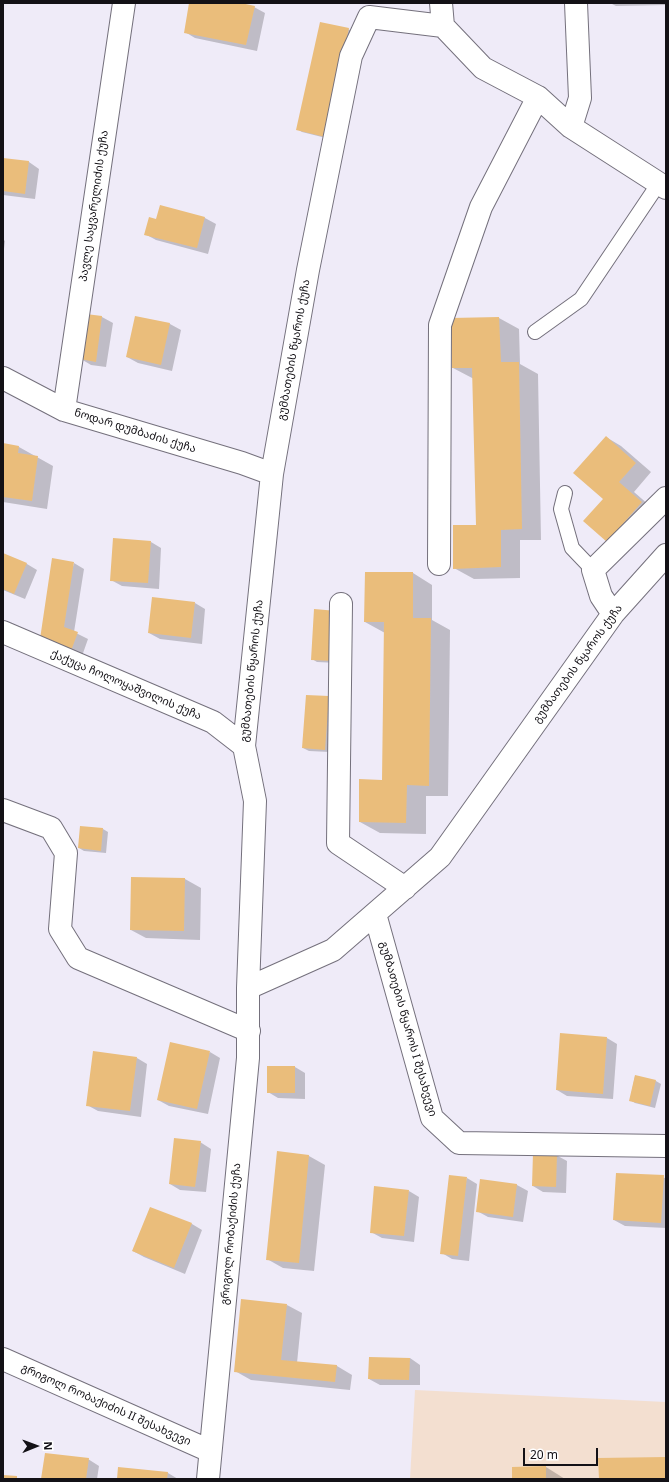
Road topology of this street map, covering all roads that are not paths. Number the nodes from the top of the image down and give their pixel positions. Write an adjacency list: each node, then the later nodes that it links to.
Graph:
1 (124, 3): 10 (street, პავლე საყვარელიძის ქუჩა)
2 (441, 3): 4 (street)
3 (576, 3): 6 (street)
4 (443, 26): 5 (street); 11 (street, გუმბათების წყაროს ქუჩა)
5 (538, 97): 6 (street); 15 (street)
6 (571, 127): 7 (street)
7 (662, 185): 8 (lane)
8 (535, 332)
9 (3, 378): 10 (street, ნოდარ დუმბაძის ქუჩა)
10 (64, 410): 11 (street, ნოდარ დუმბაძის ქუჩა)
11 (272, 474): 20 (street, გუმბათების წყაროს ქუჩა)
12 (565, 493): 16 (lane)
13 (666, 498): 16 (street)
14 (666, 555): 18 (street, გუმბათების წყაროს ქუჩა)
15 (439, 564)
16 (593, 570): 18 (street)
17 (341, 604): 22 (street)
18 (612, 614): 22 (street, გუმბათების წყაროს ქუჩა)
19 (3, 632): 20 (street, ქაქუცა ჩოლოყაშვილის ქუჩა)
20 (244, 746): 24 (street, გუმბათების წყაროს ქუჩა)
21 (3, 810): 25 (street)
22 (405, 888): 23 (street, გუმბათების წყაროს ქუჩა)
23 (375, 914): 24 (street, გუმბათების წყაროს ქუჩა); 26 (street, გუმბათების წყაროს I შესახვევი)
24 (248, 988): 25 (street, გრიგოლ რობაქიძის ქუჩა)
25 (249, 1031): 28 (street, გრიგოლ რობაქიძის ქუჩა)
26 (666, 1146)
27 (3, 1359): 28 (street, გრიგოლ რობაქიძის II შესახვევი)
28 (210, 1451): 29 (street, გრიგოლ რობაქიძის ქუჩა)
29 (208, 1479)

